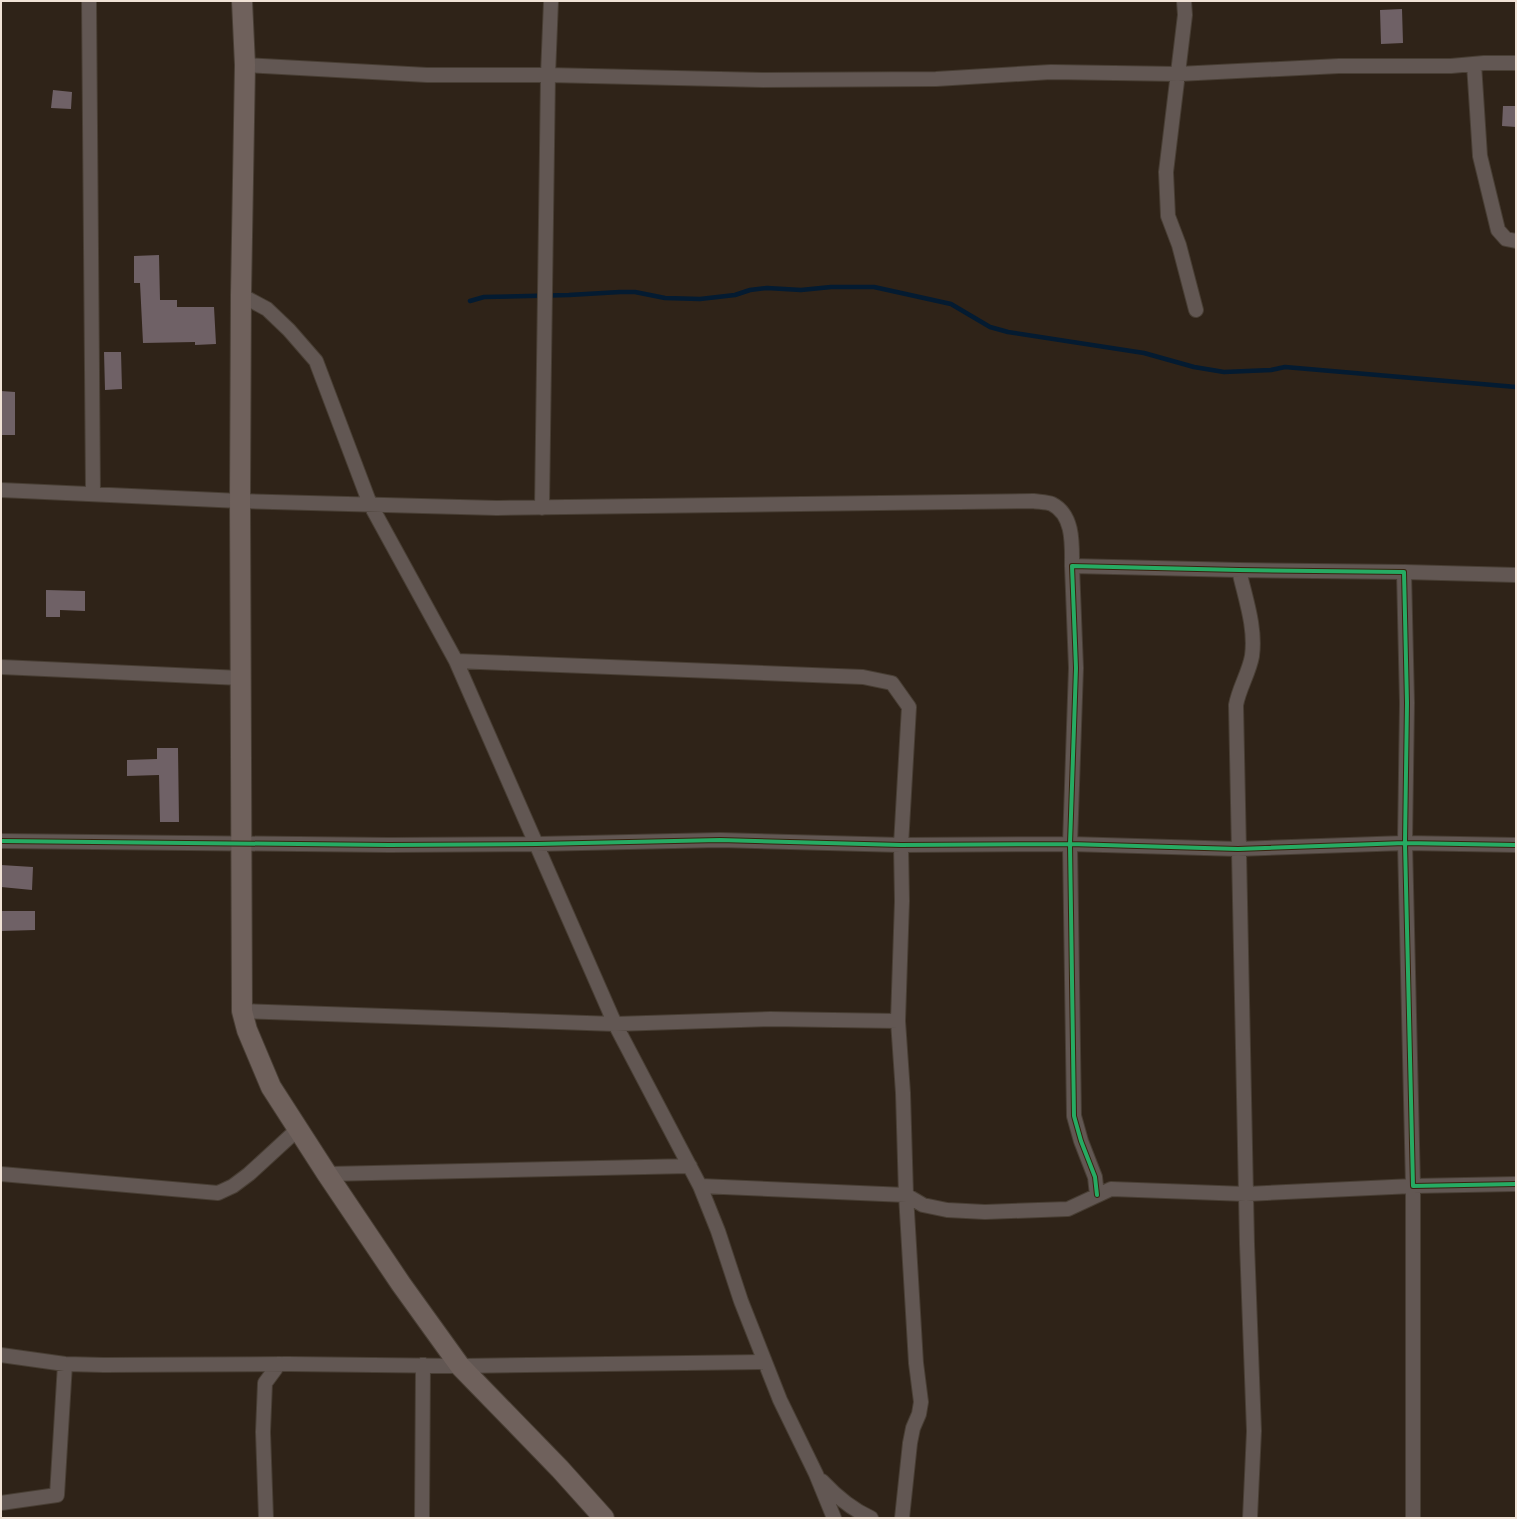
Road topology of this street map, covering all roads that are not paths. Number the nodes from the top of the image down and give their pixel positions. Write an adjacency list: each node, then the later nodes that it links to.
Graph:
1 (89, 1): 14 (street)
2 (242, 1): 7 (main road)
3 (550, 1): 9 (street)
4 (1184, 1): 8 (street)
5 (1516, 63): 6 (street)
6 (1474, 64): 8 (street); 10 (street)
7 (245, 65): 9 (street); 11 (main road)
8 (1178, 74): 9 (street); 12 (street)
9 (548, 75): 17 (street)
10 (1516, 241)
11 (241, 295): 15 (main road); 16 (street)
12 (1196, 310)
13 (1, 490): 14 (street)
14 (93, 493): 15 (street)
15 (240, 501): 16 (street); 24 (main road)
16 (370, 504): 17 (street); 22 (street)
17 (542, 508): 18 (street)
18 (1072, 566): 19 (street); 29 (street)
19 (1239, 570): 20 (street); 32 (street)
20 (1404, 572): 21 (street); 27 (street)
21 (1516, 575)
22 (456, 660): 28 (street); 30 (street)
23 (1, 667): 24 (street)
24 (241, 678): 26 (main road)
25 (1, 841): 26 (street)
26 (242, 843): 28 (street); 33 (main road)
27 (1405, 843): 31 (street); 32 (street); 42 (street)
28 (537, 844): 30 (street); 35 (street)
29 (1070, 844): 30 (street); 32 (street); 45 (street)
30 (901, 845): 34 (street)
31 (1516, 845)
32 (1238, 849): 43 (street)
33 (242, 1011): 35 (street); 36 (main road)
34 (898, 1021): 35 (street); 44 (street)
35 (615, 1024): 37 (street)
36 (298, 1129): 38 (street); 39 (main road)
37 (690, 1166): 39 (street); 41 (street)
38 (1, 1174)
39 (327, 1174): 51 (main road)
40 (1516, 1184): 42 (street)
41 (700, 1186): 44 (street); 47 (street)
42 (1413, 1186): 43 (street); 61 (street)
43 (1246, 1194): 45 (street); 60 (street)
44 (906, 1195): 45 (street); 59 (street)
45 (1097, 1195)
46 (1, 1355): 48 (street)
47 (765, 1362): 51 (street); 52 (street)
48 (65, 1364): 49 (street); 53 (street)
49 (279, 1364): 50 (street); 54 (street)
50 (423, 1366): 51 (street); 55 (street)
51 (460, 1366): 56 (main road)
52 (816, 1474): 57 (street); 58 (street)
53 (1, 1503)
54 (266, 1518)
55 (422, 1518)
56 (604, 1518)
57 (834, 1518)
58 (871, 1518)
59 (902, 1518)
60 (1250, 1518)
61 (1413, 1518)

